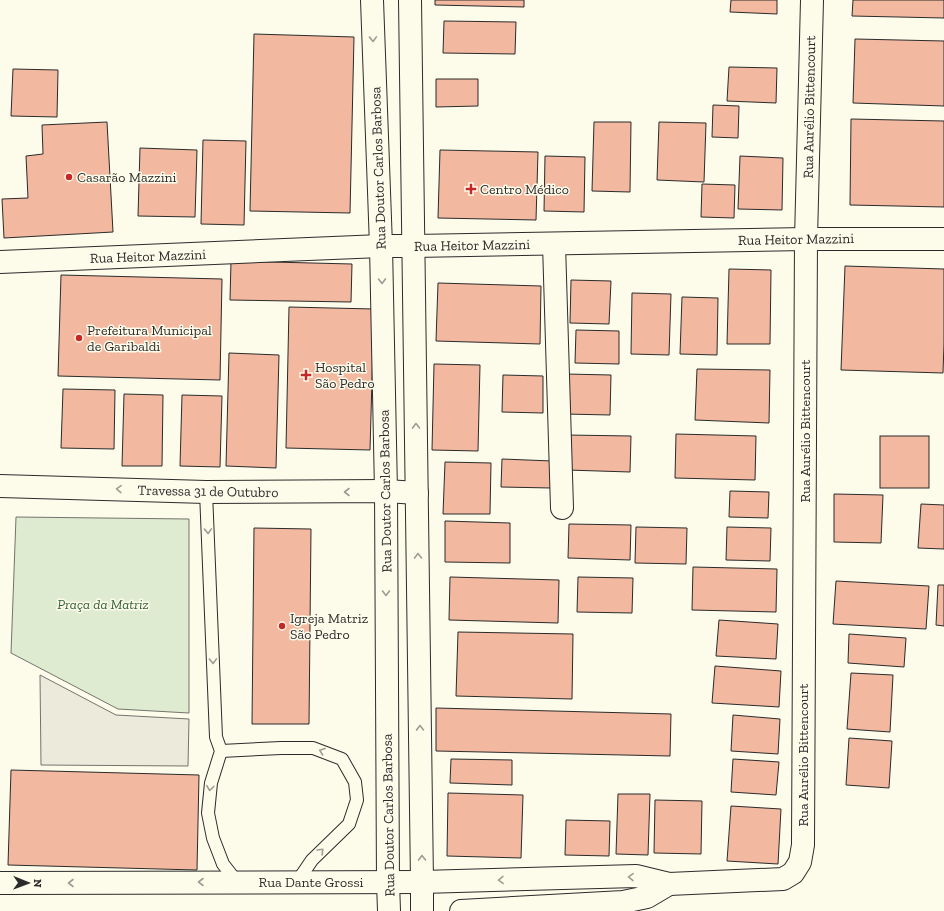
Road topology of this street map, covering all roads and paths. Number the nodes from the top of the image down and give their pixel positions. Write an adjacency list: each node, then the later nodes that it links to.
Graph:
1 (372, 0): 7 (street, Rua Doutor Carlos Barbosa, one-way to 7)
2 (410, 0): 8 (street)
3 (812, 0): 4 (street, Rua Aurélio Bittencourt)
4 (806, 239): 5 (street, Rua Heitor Mazzini); 6 (street, Rua Heitor Mazzini); 16 (street, Rua Aurélio Bittencourt)
5 (944, 239)
6 (554, 244): 8 (street, Rua Heitor Mazzini); 14 (street)
7 (381, 246): 8 (street, Rua Heitor Mazzini); 9 (street, Rua Heitor Mazzini); 12 (street, Rua Doutor Carlos Barbosa, one-way to 12)
8 (414, 246): 13 (street, one-way to 8)
9 (0, 262)
10 (0, 486): 11 (street, Travessa 31 de Outubro, one-way to 10)
11 (206, 492): 12 (street, Travessa 31 de Outubro, one-way to 11); 15 (lane, one-way to 15)
12 (386, 492): 13 (street, Travessa 31 de Outubro); 19 (street, Rua Doutor Carlos Barbosa, one-way to 19)
13 (417, 493): 20 (street, one-way to 13)
14 (562, 508)
15 (221, 751): 17 (lane, one-way to 17); 18 (lane, one-way to 15)
16 (800, 862): 22 (street, Rua Dante Grossi)
17 (237, 882): 18 (street, Rua Dante Grossi); 21 (street, Rua Dante Grossi, one-way to 21)
18 (297, 882): 19 (street, Rua Dante Grossi)
19 (388, 882): 20 (street, Rua Dante Grossi); 23 (street, Rua Doutor Carlos Barbosa)
20 (422, 882): 22 (street, Rua Dante Grossi, one-way to 20); 24 (street)
21 (0, 883)
22 (669, 884): 25 (street)
23 (390, 911)
24 (422, 911)
25 (461, 911)

